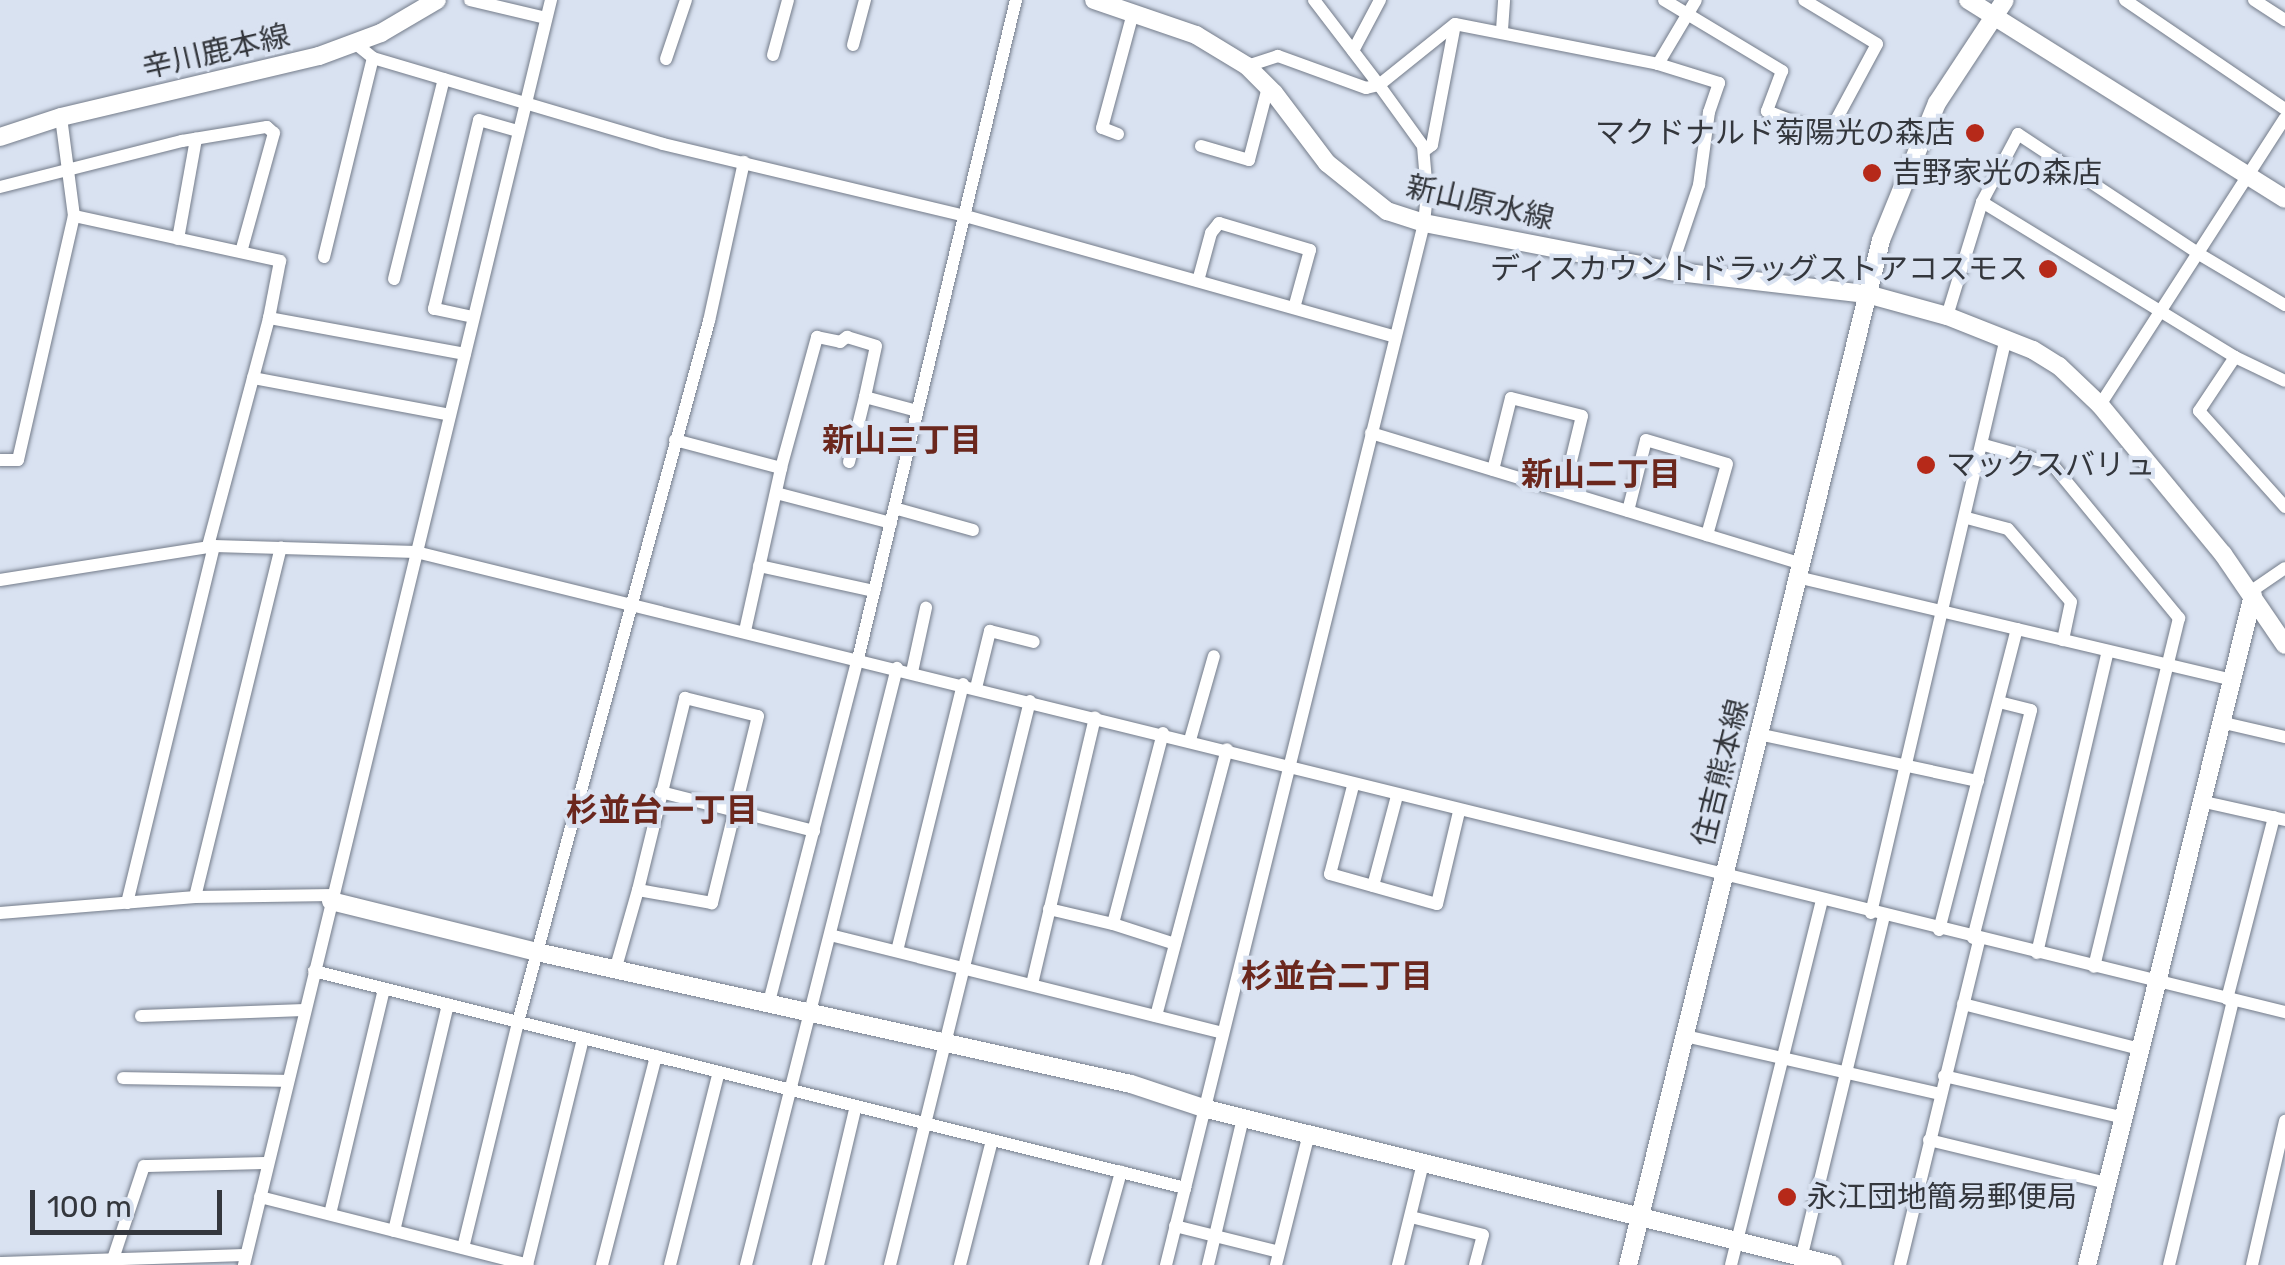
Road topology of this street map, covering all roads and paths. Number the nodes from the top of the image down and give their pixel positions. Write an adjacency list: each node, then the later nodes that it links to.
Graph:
1 (436, 0): 25 (main road, 辛川鹿本線)
2 (470, 0): 21 (street)
3 (551, 0): 21 (street)
4 (686, 0): 30 (street)
5 (788, 0): 28 (street)
6 (865, 0): 26 (street)
7 (1016, 0): 52 (street)
8 (1094, 0): 19 (main road, 新山原水線)
9 (1314, 0): 27 (street)
10 (1380, 0): 27 (street)
11 (1504, 0): 24 (street)
12 (1664, 0): 20 (street)
13 (1696, 0): 20 (street)
14 (1804, 0): 20 (street)
15 (1968, 0): 18 (main road)
16 (2125, 0): 37 (street)
17 (2254, 0): 22 (street)
18 (1999, 8): 48 (main road); 62 (main road, 住吉熊本線)
19 (1133, 13): 32 (main road, 新山原水線); 41 (street)
20 (1687, 14): 31 (street)
21 (546, 18): 36 (street)
22 (2285, 20)
23 (1455, 24): 24 (street); 34 (street); 45 (street)
24 (1502, 30): 31 (street)
25 (356, 44): 29 (street); 38 (main road, 辛川鹿本線)
26 (852, 45)
27 (1353, 51): 34 (street)
28 (773, 55)
29 (373, 58): 33 (street); 58 (street)
30 (666, 59)
31 (1658, 64): 59 (street)
32 (1247, 66): 34 (street); 35 (main road, 新山原水線)
33 (444, 79): 36 (street); 60 (street)
34 (1380, 84): 45 (street)
35 (1268, 87): 44 (street); 54 (main road, 新山原水線)
36 (524, 102): 40 (street); 46 (street)
37 (2285, 108)
38 (61, 118): 42 (main road, 辛川鹿本線); 47 (street)
39 (2285, 118): 48 (street)
40 (518, 131): 67 (street); 67 (street)
41 (1118, 134)
42 (0, 137)
43 (196, 139): 47 (street); 55 (street); 56 (street)
44 (1201, 146)
45 (1424, 151): 54 (street)
46 (744, 162): 52 (street); 80 (street)
47 (69, 170): 49 (street); 53 (street)
48 (2246, 175): 50 (main road); 57 (street)
49 (0, 187)
50 (2285, 199)
51 (1982, 202): 57 (street); 65 (street); 66 (street)
52 (962, 215): 61 (street); 77 (street)
53 (74, 216): 55 (street); 82 (street)
54 (1424, 223): 59 (main road, 新山原水線); 69 (street)
55 (178, 239): 56 (street)
56 (241, 252): 68 (street)
57 (2199, 254): 63 (street); 65 (street)
58 (324, 257)
59 (1670, 270): 62 (main road, 新山原水線)
60 (394, 279)
61 (1198, 281): 64 (street); 64 (street)
62 (1867, 294): 66 (main road); 100 (main road, 住吉熊本線)
63 (2285, 305)
64 (1294, 308): 69 (street)
65 (2162, 313): 72 (street); 76 (street)
66 (1947, 316): 70 (main road)
67 (473, 317): 71 (street)
68 (269, 318): 71 (street); 73 (street)
69 (1392, 336): 79 (street)
70 (2006, 338): 76 (main road); 81 (street)
71 (464, 354): 78 (street)
72 (2235, 357): 74 (street); 88 (street)
73 (253, 378): 78 (street); 95 (street)
74 (2285, 382)
75 (865, 398): 77 (street); 83 (street); 84 (street)
76 (2100, 406): 103 (main road)
77 (917, 411): 89 (street)
78 (450, 415): 97 (street)
79 (1371, 432): 85 (street); 129 (street)
80 (676, 440): 84 (street); 104 (street)
81 (1984, 445): 91 (street); 115 (street)
82 (0, 460)
83 (849, 462)
84 (781, 468): 87 (street)
85 (1493, 470): 86 (street); 86 (street)
86 (1564, 490): 90 (street)
87 (776, 493): 92 (street); 98 (street)
88 (2285, 507)
89 (894, 508): 92 (street); 93 (street)
90 (1628, 512): 94 (street); 94 (street)
91 (1966, 518): 106 (street); 109 (street)
92 (890, 523): 102 (street)
93 (974, 530)
94 (1707, 534): 100 (street)
95 (211, 546): 96 (street); 101 (street); 146 (street)
96 (282, 547): 97 (street); 143 (street)
97 (416, 552): 104 (street); 144 (street)
98 (759, 566): 102 (street); 108 (street)
99 (2285, 568): 103 (street)
100 (1798, 570): 106 (street); 125 (main road, 住吉熊本線)
101 (0, 580)
102 (874, 591): 114 (street)
103 (2252, 593): 111 (main road); 118 (main road)
104 (635, 604): 108 (street); 156 (street)
105 (926, 608): 117 (street)
106 (1943, 612): 107 (street); 130 (street)
107 (2017, 630): 109 (street); 121 (street)
108 (745, 631): 114 (street)
109 (2063, 640): 112 (street)
110 (1034, 642): 119 (street)
111 (2285, 645)
112 (2108, 651): 115 (street); 157 (street)
113 (1214, 656): 127 (street)
114 (858, 658): 116 (street); 139 (street)
115 (2168, 665): 118 (street); 160 (street)
116 (897, 668): 117 (street); 152 (street)
117 (912, 672): 119 (street)
118 (2230, 680): 123 (main road)
119 (969, 686): 120 (street); 155 (street)
120 (1030, 701): 122 (street); 159 (street)
121 (1999, 702): 131 (street); 153 (street)
122 (1094, 717): 124 (street); 147 (street)
123 (2220, 722): 126 (street); 135 (main road)
124 (1162, 734): 127 (street); 150 (street)
125 (1758, 734): 130 (street); 140 (main road, 住吉熊本線)
126 (2285, 737)
127 (1190, 740): 128 (street)
128 (1226, 749): 129 (street); 154 (street)
129 (1289, 765): 132 (street); 175 (street)
130 (1906, 768): 131 (street); 149 (street)
131 (1978, 781): 151 (street)
132 (1353, 786): 134 (street); 141 (street)
133 (661, 792): 136 (street); 136 (street); 142 (street)
134 (1397, 796): 137 (street); 141 (street)
135 (2200, 801): 138 (street); 162 (main road)
136 (735, 810): 139 (street); 142 (street)
137 (1460, 812): 140 (street); 141 (street)
138 (2279, 818): 165 (street)
139 (814, 831): 166 (street)
140 (1724, 876): 145 (street); 176 (main road, 住吉熊本線)
141 (1372, 886)
142 (638, 890): 158 (street)
143 (195, 897): 144 (street); 146 (street)
144 (332, 898): 156 (main road); 161 (street)
145 (1822, 901): 149 (street); 181 (street)
146 (128, 903): 148 (street)
147 (1049, 910): 150 (street); 163 (street)
148 (0, 913)
149 (1877, 915): 151 (street); 183 (street)
150 (1113, 924): 154 (street)
151 (1940, 930): 153 (street)
152 (830, 935): 155 (street); 171 (street)
153 (1976, 939): 157 (street); 168 (street)
154 (1176, 944): 173 (street)
155 (897, 951): 159 (street)
156 (537, 952): 158 (main road); 174 (street)
157 (2037, 953): 160 (street)
158 (616, 967): 166 (main road)
159 (966, 967): 163 (street); 178 (street)
160 (2094, 967): 162 (street)
161 (314, 971): 164 (street); 169 (street)
162 (2157, 982): 165 (street); 179 (main road)
163 (1032, 984): 173 (street)
164 (384, 989): 167 (street); 204 (street)
165 (2230, 999): 170 (street); 236 (street)
166 (768, 1002): 171 (main road)
167 (448, 1004): 174 (street); 208 (street)
168 (1963, 1004): 179 (street); 184 (street)
169 (305, 1010): 172 (street); 186 (street)
170 (2285, 1012)
171 (811, 1013): 178 (main road); 187 (street)
172 (141, 1016)
173 (1156, 1016): 175 (street)
174 (518, 1022): 177 (street); 211 (street)
175 (1220, 1032): 190 (street)
176 (1686, 1036): 181 (street); 205 (main road, 住吉熊本線)
177 (583, 1038): 180 (street); 219 (street)
178 (945, 1044): 190 (main road); 194 (street)
179 (2140, 1050): 192 (main road)
180 (656, 1056): 182 (street); 220 (street)
181 (1782, 1057): 183 (street); 210 (street)
182 (719, 1072): 187 (street); 221 (street)
183 (1848, 1072): 188 (street); 216 (street)
184 (1944, 1076): 188 (street); 192 (street)
185 (123, 1078): 186 (street)
186 (288, 1081): 199 (street)
187 (790, 1090): 189 (street); 222 (street)
188 (1940, 1094): 197 (street)
189 (856, 1106): 194 (street); 223 (street)
190 (1203, 1108): 191 (main road); 202 (street)
191 (1244, 1118): 195 (main road); 209 (street)
192 (2124, 1118): 201 (main road)
193 (2285, 1121): 237 (street)
194 (926, 1123): 196 (street); 224 (street)
195 (1309, 1134): 198 (main road); 213 (street)
196 (992, 1140): 200 (street); 225 (street)
197 (1929, 1140): 201 (street); 234 (street)
198 (1423, 1162): 205 (main road); 206 (street)
199 (268, 1163): 203 (street); 212 (street)
200 (1121, 1172): 202 (street); 226 (street)
201 (2108, 1183): 235 (main road)
202 (1185, 1188): 207 (street)
203 (260, 1197): 204 (street); 214 (street)
204 (330, 1214): 208 (street)
205 (1641, 1216): 210 (main road); 231 (main road, 住吉熊本線)
206 (1411, 1217): 229 (street); 230 (street)
207 (1175, 1226): 209 (street); 227 (street)
208 (394, 1231): 211 (street)
209 (1215, 1237): 213 (street); 228 (street)
210 (1737, 1241): 216 (main road); 232 (street)
211 (462, 1248): 219 (street)
212 (113, 1259): 215 (street); 218 (street)
213 (1277, 1259)
214 (245, 1260): 215 (street)
215 (185, 1261)
216 (1800, 1261): 233 (main road)
217 (0, 1263): 218 (street)
218 (36, 1264)
219 (528, 1265)
220 (602, 1265)
221 (670, 1265)
222 (746, 1265)
223 (818, 1265)
224 (890, 1265)
225 (960, 1265)
226 (1095, 1265)
227 (1166, 1265)
228 (1208, 1265)
229 (1398, 1265)
230 (1476, 1265)
231 (1628, 1265)
232 (1732, 1265)
233 (1833, 1265)
234 (1900, 1265)
235 (2087, 1265)
236 (2169, 1265)
237 (2252, 1265)

